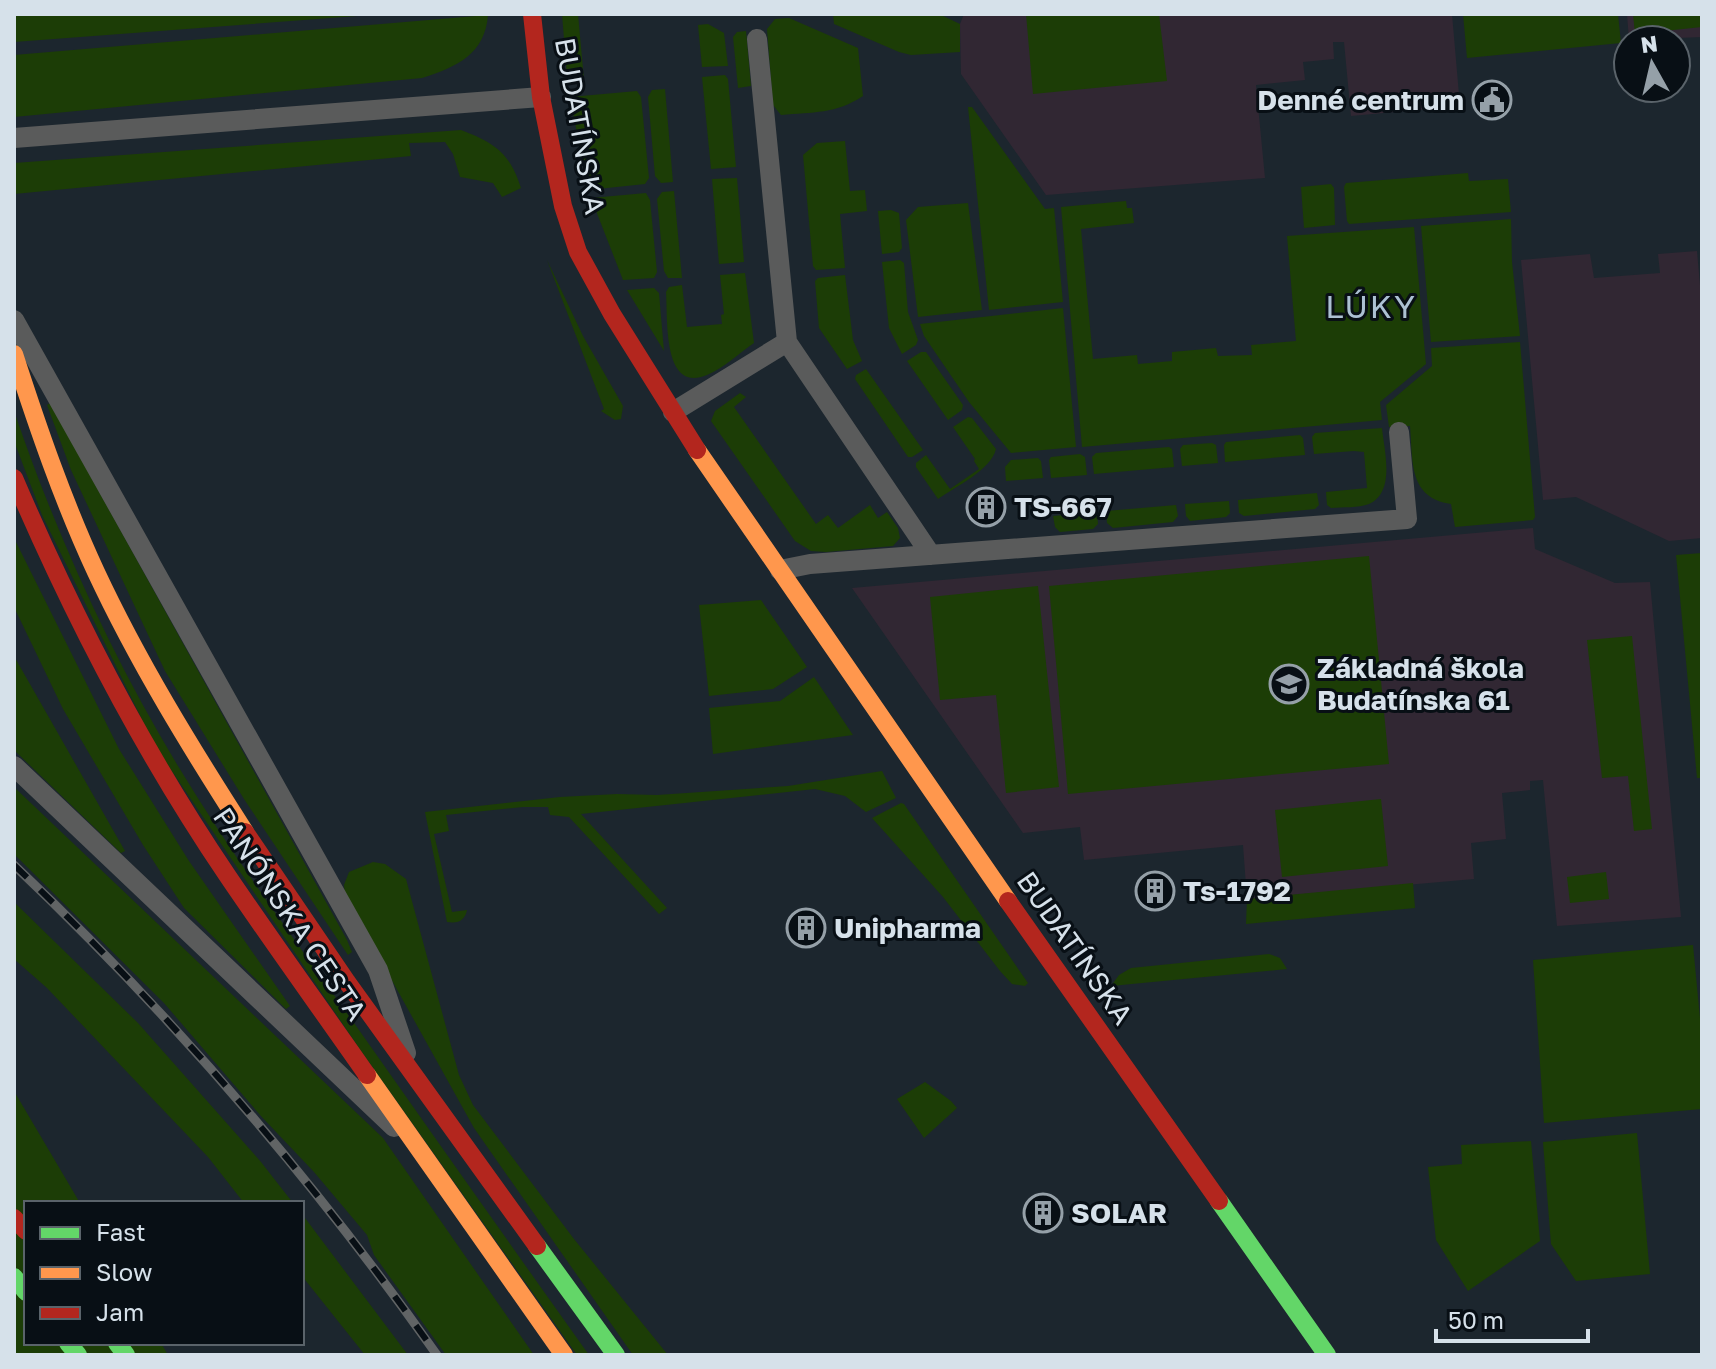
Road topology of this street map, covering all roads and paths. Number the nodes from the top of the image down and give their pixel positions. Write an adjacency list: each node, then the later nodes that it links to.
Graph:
1 (532, 14): 3 (main road, BUDATÍNSKA)
2 (757, 39): 6 (street)
3 (541, 97): 4 (street); 8 (main road, BUDATÍNSKA)
4 (14, 138)
5 (14, 320): 14 (street, PANÓNSKA CESTA)
6 (787, 342): 8 (street); 11 (street)
7 (14, 354): 14 (main road, PANÓNSKA CESTA)
8 (673, 412): 12 (main road, BUDATÍNSKA)
9 (1399, 432): 11 (street)
10 (14, 478): 15 (main road, PANÓNSKA CESTA)
11 (931, 555): 12 (street)
12 (780, 570): 18 (main road, BUDATÍNSKA)
13 (14, 766): 15 (street)
14 (414, 1076): 17 (main road, PANÓNSKA CESTA)
15 (423, 1155): 16 (main road, PANÓNSKA CESTA)
16 (564, 1355)
17 (616, 1355)
18 (1327, 1355)

